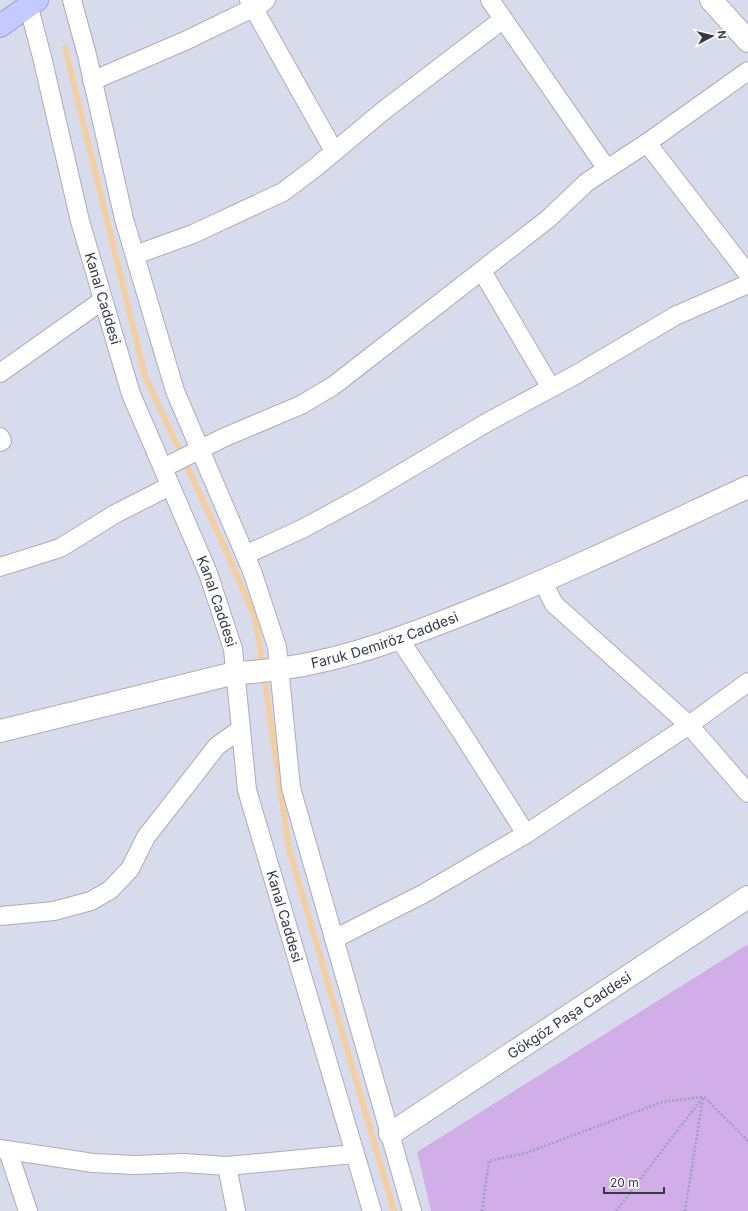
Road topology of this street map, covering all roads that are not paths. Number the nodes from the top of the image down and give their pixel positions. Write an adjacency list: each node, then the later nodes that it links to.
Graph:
1 (72, 0): 10 (street)
2 (490, 0): 6 (street)
3 (711, 0): 8 (street)
4 (31, 2): 7 (main road); 18 (street, Kanal Caddesi)
5 (257, 2): 10 (street); 12 (street)
6 (502, 20): 12 (street); 13 (street)
7 (0, 26)
8 (748, 41)
9 (748, 71): 11 (street)
10 (92, 81): 14 (street)
11 (647, 143): 13 (street); 16 (street)
12 (334, 151): 14 (street)
13 (607, 169): 15 (street)
14 (135, 255): 23 (street)
15 (482, 271): 20 (street); 23 (street)
16 (748, 274)
17 (748, 284): 20 (street)
18 (103, 300): 19 (street); 24 (street, Kanal Caddesi)
19 (0, 373)
20 (551, 388): 27 (street)
21 (0, 437): 22 (street)
22 (0, 442)
23 (198, 451): 24 (street); 27 (street)
24 (167, 466): 25 (street, Kanal Caddesi)
25 (170, 486): 28 (street); 32 (street, Kanal Caddesi)
26 (748, 486): 29 (street, Faruk Demiröz Caddesi)
27 (245, 554): 31 (street)
28 (0, 567)
29 (543, 582): 30 (street, Faruk Demiröz Caddesi); 34 (street)
30 (400, 640): 31 (street, Faruk Demiröz Caddesi); 38 (street)
31 (276, 671): 32 (street, Faruk Demiröz Caddesi); 41 (street)
32 (241, 673): 35 (street, Kanal Caddesi); 36 (street, Faruk Demiröz Caddesi)
33 (748, 682): 34 (street)
34 (689, 725): 37 (street); 38 (street)
35 (241, 729): 40 (street); 44 (street, Kanal Caddesi)
36 (0, 731)
37 (748, 793)
38 (526, 834): 41 (street)
39 (748, 897): 42 (street, Gökgöz Paşa Caddesi)
40 (0, 916)
41 (334, 939): 42 (street)
42 (390, 1134): 49 (street)
43 (4, 1150): 45 (street); 46 (street)
44 (354, 1154): 45 (street); 48 (street, Kanal Caddesi)
45 (227, 1166): 47 (street)
46 (28, 1211)
47 (236, 1211)
48 (372, 1211)
49 (412, 1211)

